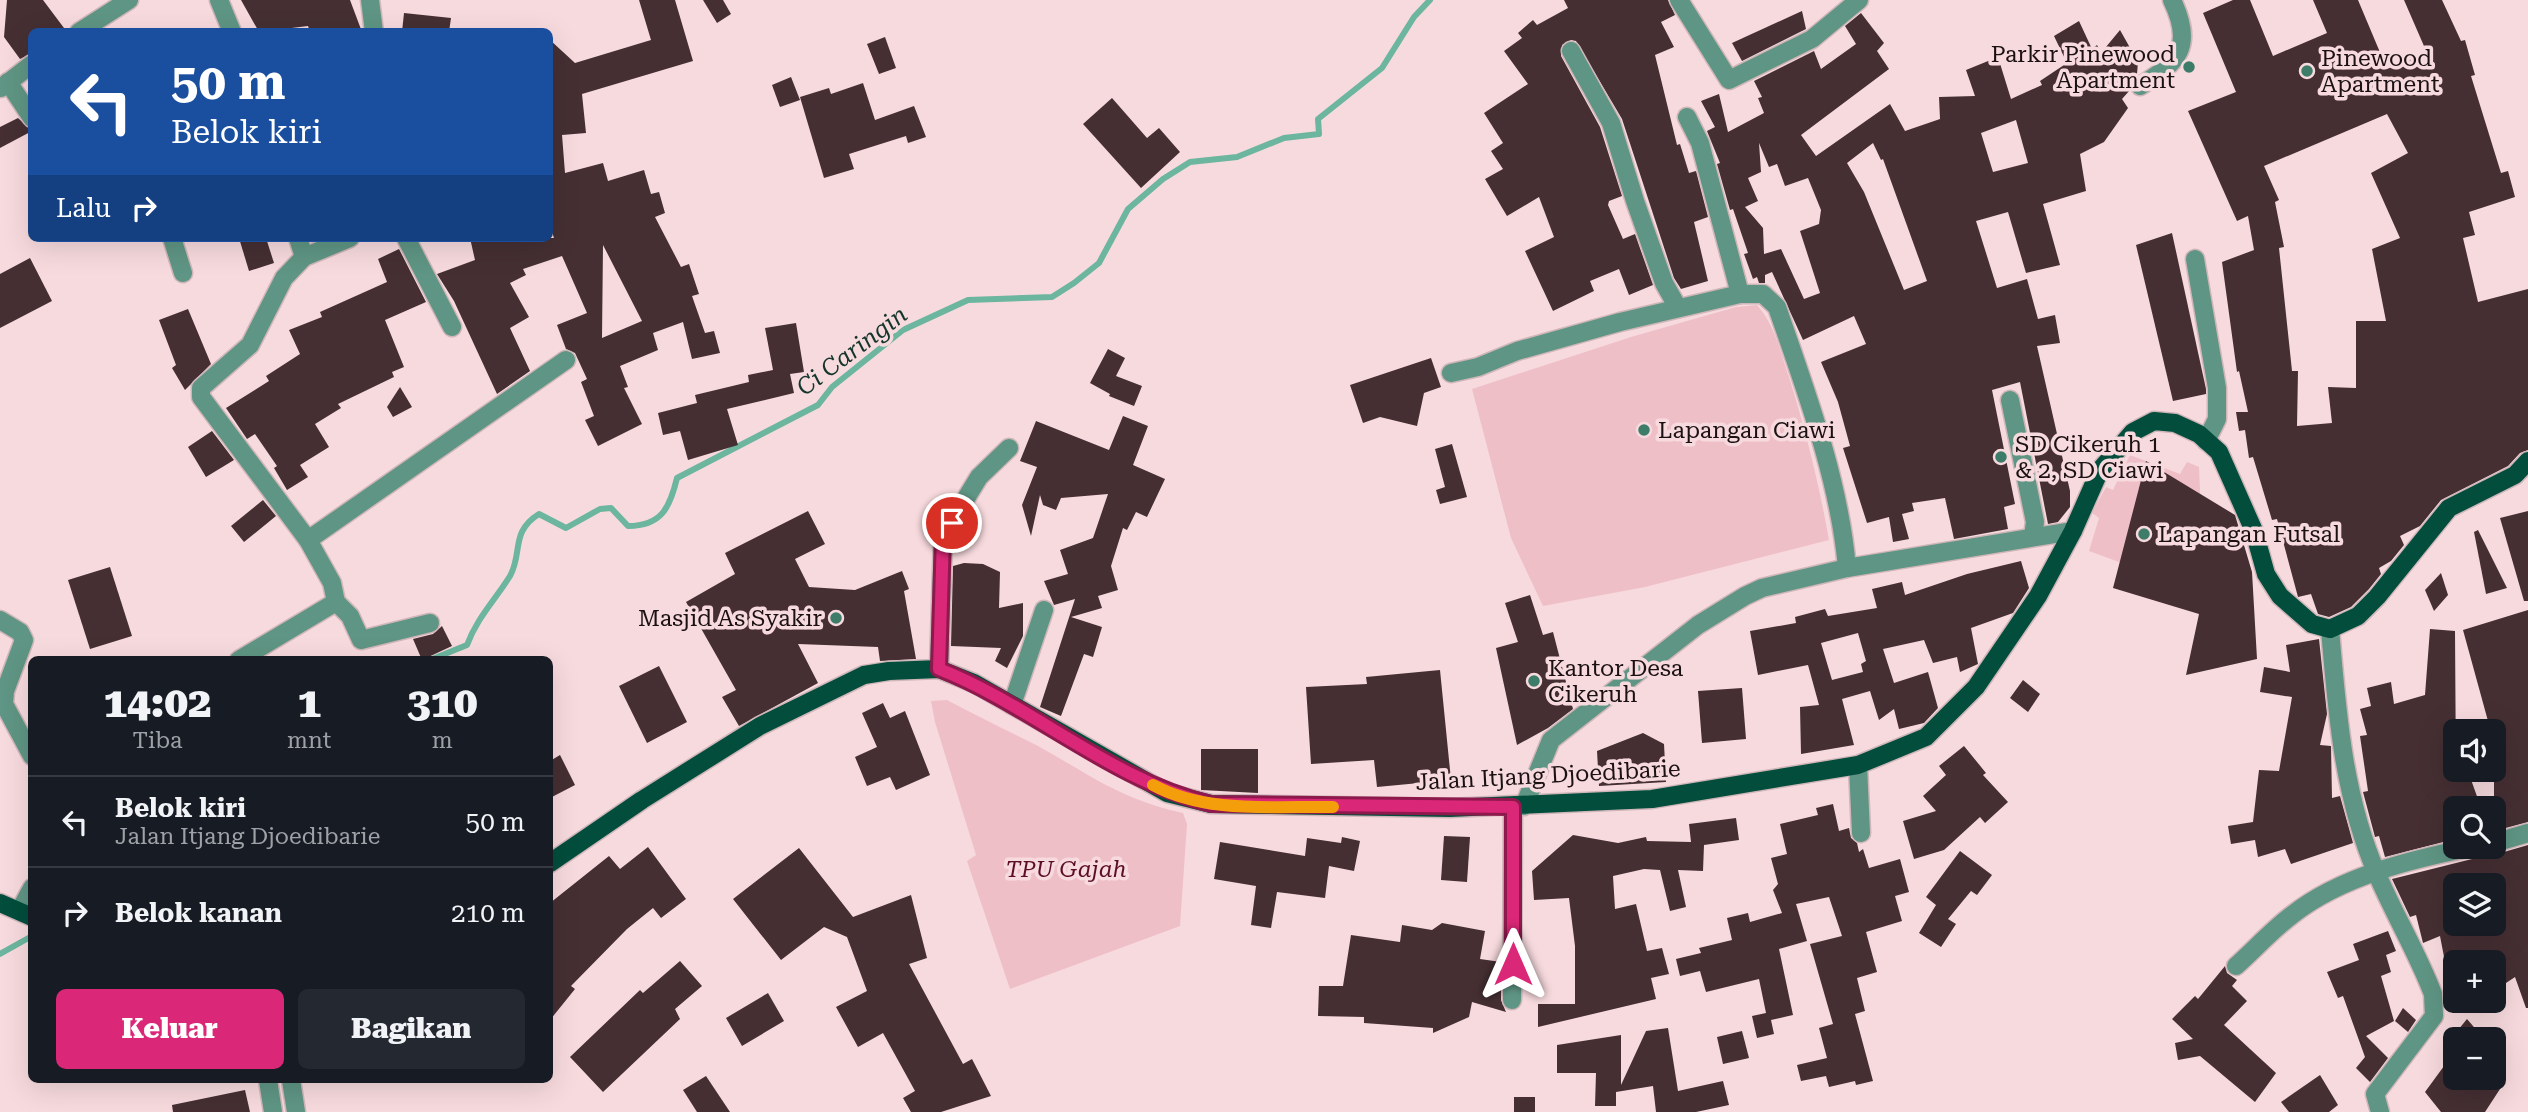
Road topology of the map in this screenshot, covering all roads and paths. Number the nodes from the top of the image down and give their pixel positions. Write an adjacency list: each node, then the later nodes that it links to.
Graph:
1 (219, 0): 8 (street)
2 (370, 0): 9 (street)
3 (1679, 0): 4 (street)
4 (1859, 0)
5 (2172, 0): 13 (street)
6 (118, 3): 7 (street)
7 (84, 28)
8 (230, 28)
9 (374, 28)
10 (1571, 51): 24 (street)
11 (28, 67): 12 (street)
12 (4, 85): 14 (street)
13 (2140, 86)
14 (28, 113)
15 (1687, 117): 23 (street)
16 (173, 242): 22 (street)
17 (299, 242): 20 (street)
18 (340, 242): 20 (street)
19 (408, 242): 25 (street)
20 (304, 257): 34 (street)
21 (2195, 258): 29 (street)
22 (183, 273)
23 (1740, 294): 24 (street); 35 (street)
24 (1678, 309): 27 (street)
25 (452, 327)
26 (566, 360): 34 (street)
27 (1451, 373)
28 (2010, 400): 33 (street)
29 (2206, 441): 32 (main road, Jalan Itjang Djoedibarie); 40 (main road, Jalan Itjang Djoedibarie)
30 (1009, 449): 42 (street)
31 (2528, 461): 40 (main road)
32 (2073, 531): 33 (street); 45 (main road, Jalan Itjang Djoedibarie)
33 (2033, 536): 35 (street)
34 (308, 540): 36 (street)
35 (1847, 568): 46 (street)
36 (336, 602): 39 (street); 41 (street)
37 (1044, 610): 43 (street)
38 (0, 620): 44 (street)
39 (430, 623)
40 (2330, 629): 52 (street)
41 (246, 656)
42 (939, 669): 43 (main road, Jalan Itjang Djoedibarie); 51 (main road, Jalan Itjang Djoedibarie)
43 (1012, 705): 46 (main road, Jalan Itjang Djoedibarie)
44 (28, 749)
45 (1858, 765): 46 (main road, Jalan Itjang Djoedibarie); 47 (street)
46 (1518, 806): 56 (street)
47 (1861, 833)
48 (2528, 833): 49 (street)
49 (2506, 839)
50 (2443, 855): 52 (street)
51 (553, 861)
52 (2376, 873): 55 (street); 61 (street)
53 (0, 903): 54 (main road)
54 (26, 913)
55 (2236, 966)
56 (1512, 1000)
57 (268, 1083): 59 (street)
58 (291, 1083): 60 (street)
59 (273, 1112)
60 (296, 1112)
61 (2380, 1112)

